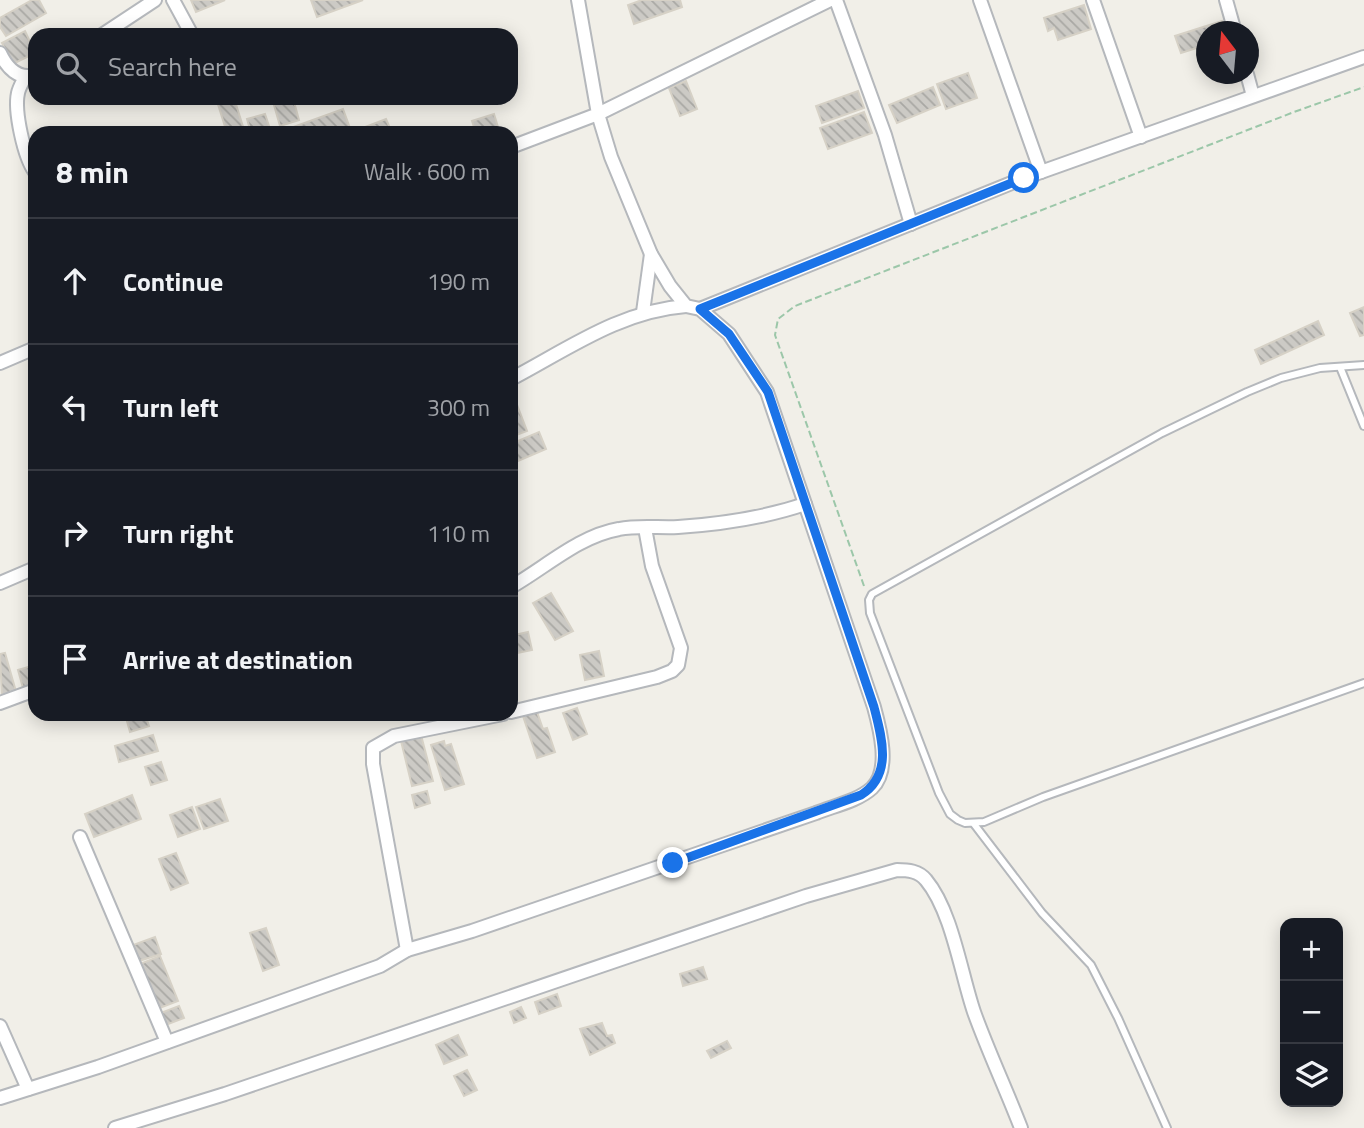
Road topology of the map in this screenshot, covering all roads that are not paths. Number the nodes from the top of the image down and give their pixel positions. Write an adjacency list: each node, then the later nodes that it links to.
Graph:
1 (155, 0): 9 (street)
2 (173, 0): 10 (street)
3 (578, 0): 17 (street)
4 (833, 0): 17 (street); 22 (street)
5 (980, 0): 21 (street)
6 (1093, 0): 18 (street)
7 (1226, 0): 8 (street)
8 (1232, 21)
9 (113, 28)
10 (188, 28)
11 (0, 53): 13 (street)
12 (1364, 57): 16 (street)
13 (28, 76)
14 (28, 79): 20 (street)
15 (1250, 84): 16 (street)
16 (1253, 96): 18 (street)
17 (598, 114): 19 (street); 23 (street)
18 (1141, 137): 21 (street)
19 (518, 144)
20 (28, 158)
21 (1041, 172): 22 (street)
22 (911, 224): 25 (street)
23 (651, 254): 24 (street); 26 (street)
24 (686, 306): 25 (street); 26 (street)
25 (700, 309): 33 (street)
26 (643, 312): 31 (street)
27 (28, 351): 28 (street)
28 (0, 363)
29 (1364, 365): 30 (lane)
30 (1340, 367): 32 (lane); 43 (lane)
31 (518, 375)
32 (1364, 426)
33 (805, 504): 34 (street); 45 (street)
34 (645, 528): 37 (street); 41 (street)
35 (28, 571): 36 (street)
36 (0, 583)
37 (518, 583)
38 (1364, 682): 43 (lane)
39 (28, 693): 40 (street)
40 (0, 704)
41 (518, 710)
42 (468, 721): 45 (street)
43 (974, 824): 52 (lane)
44 (80, 837): 47 (street)
45 (407, 950): 47 (street)
46 (0, 1026): 48 (street)
47 (167, 1042): 48 (street)
48 (27, 1090): 49 (street)
49 (0, 1098)
50 (115, 1128): 51 (street)
51 (1021, 1128)
52 (1167, 1128)

